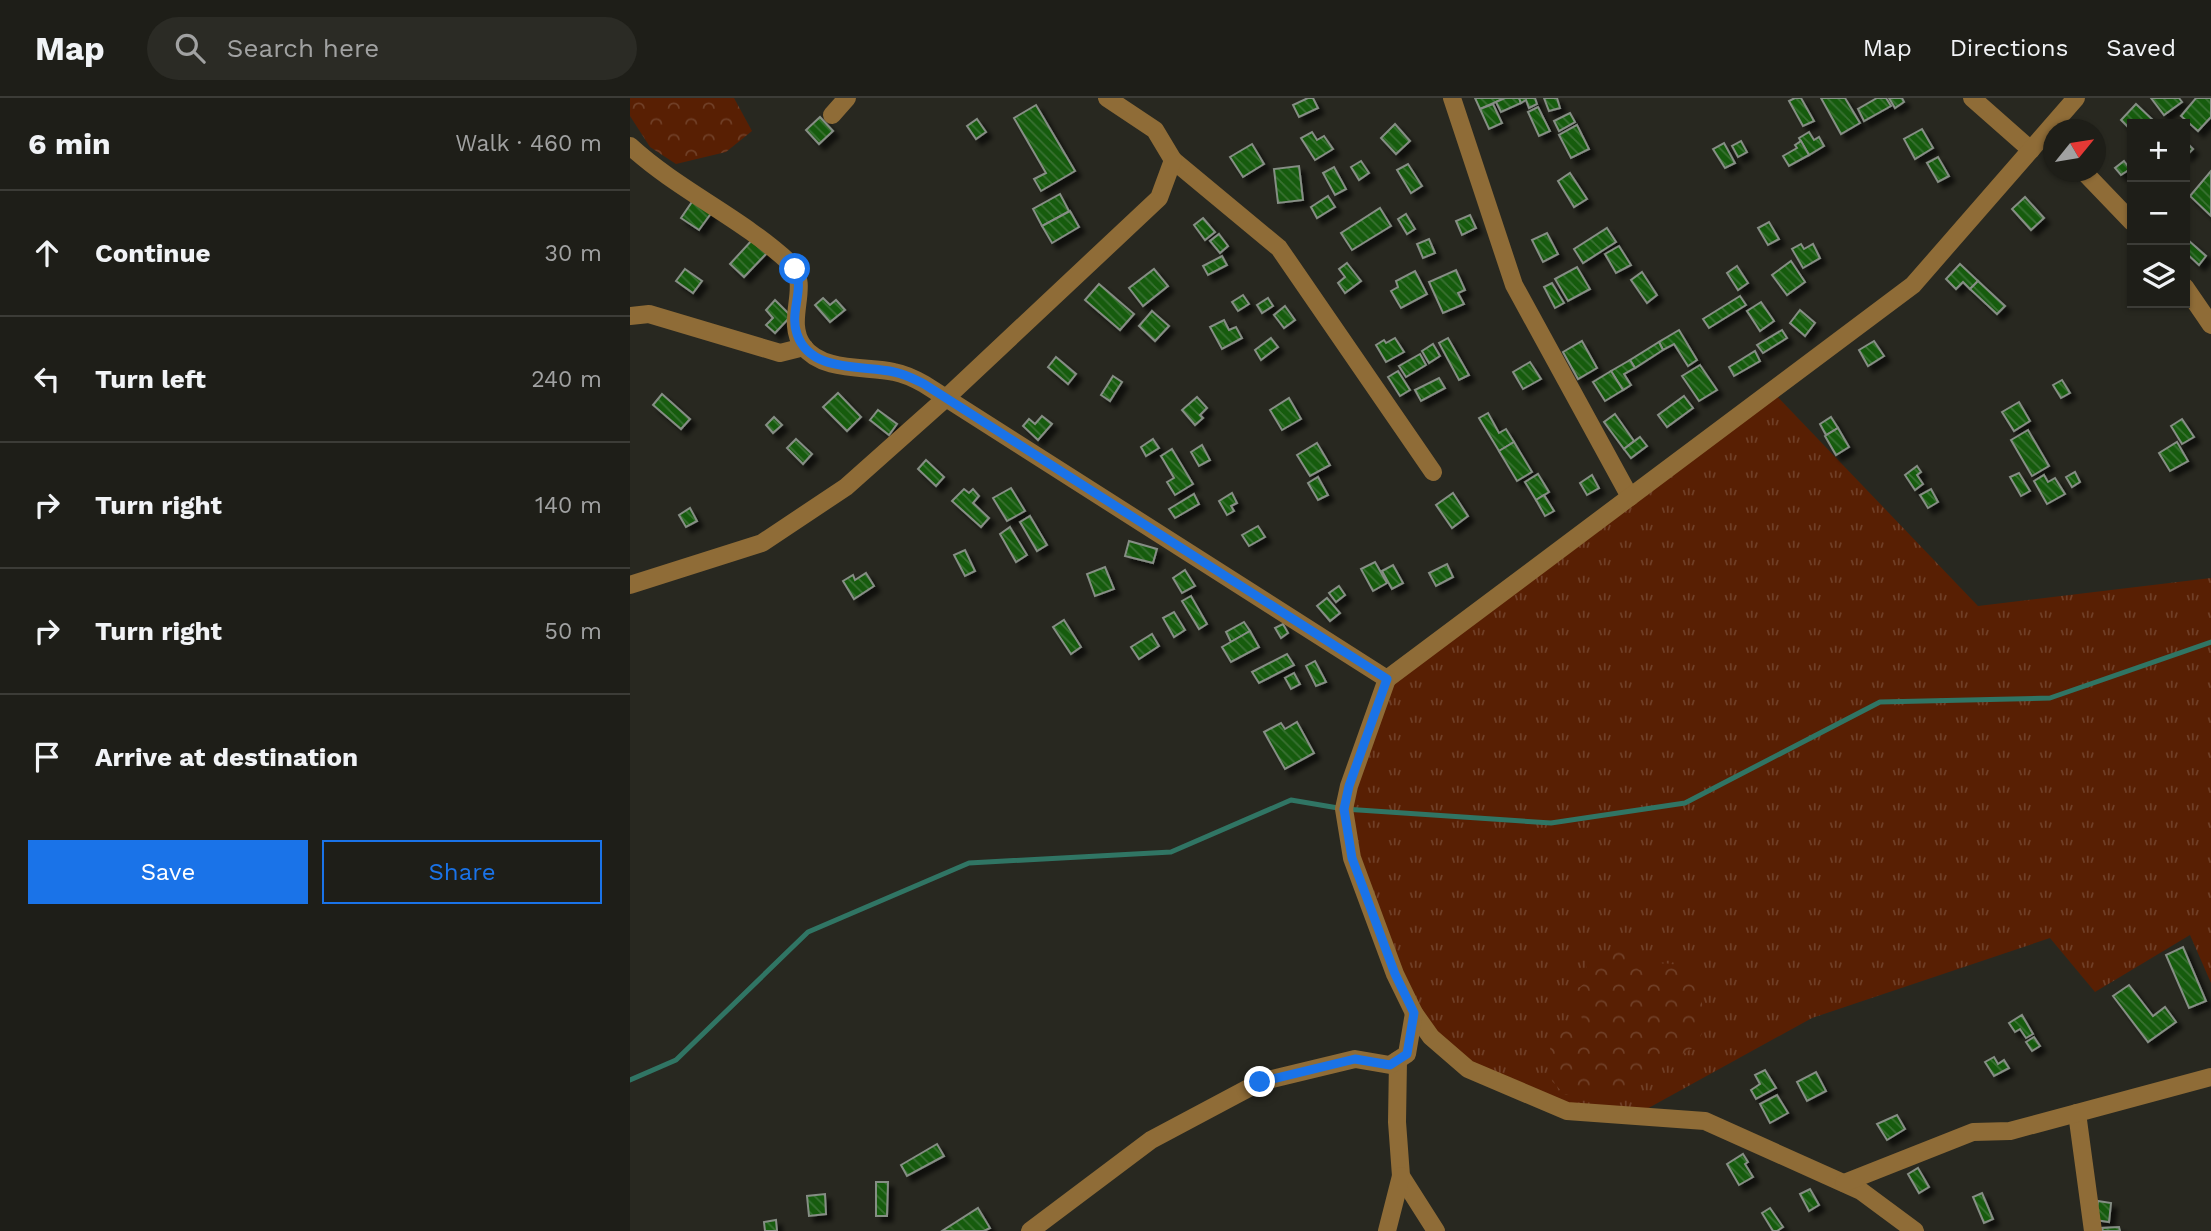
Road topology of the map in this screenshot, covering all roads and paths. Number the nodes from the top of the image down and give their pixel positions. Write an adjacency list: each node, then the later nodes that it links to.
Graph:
1 (847, 98): 6 (street)
2 (1107, 98): 11 (street)
3 (1452, 98): 20 (street)
4 (1972, 98): 10 (street)
5 (2076, 98): 7 (street)
6 (831, 115)
7 (2062, 119)
8 (2043, 141): 10 (street)
9 (630, 146): 17 (street)
10 (2031, 150): 20 (street)
11 (1173, 160): 18 (street); 19 (street)
12 (2094, 182): 13 (street)
13 (2127, 217)
14 (2190, 294): 16 (street)
15 (630, 316): 17 (street)
16 (2211, 325)
17 (804, 347): 18 (street)
18 (946, 398): 21 (street); 22 (street)
19 (1433, 472)
20 (1630, 497): 22 (street)
21 (630, 585)
22 (1387, 679): 23 (street)
23 (1414, 1013): 24 (street); 28 (street)
24 (1398, 1060): 27 (street); 29 (street)
25 (2211, 1077): 26 (street)
26 (2077, 1113): 28 (street); 33 (street)
27 (1401, 1176): 30 (street); 31 (street)
28 (1844, 1183): 32 (street)
29 (1030, 1231)
30 (1387, 1231)
31 (1436, 1231)
32 (1915, 1231)
33 (2093, 1231)

